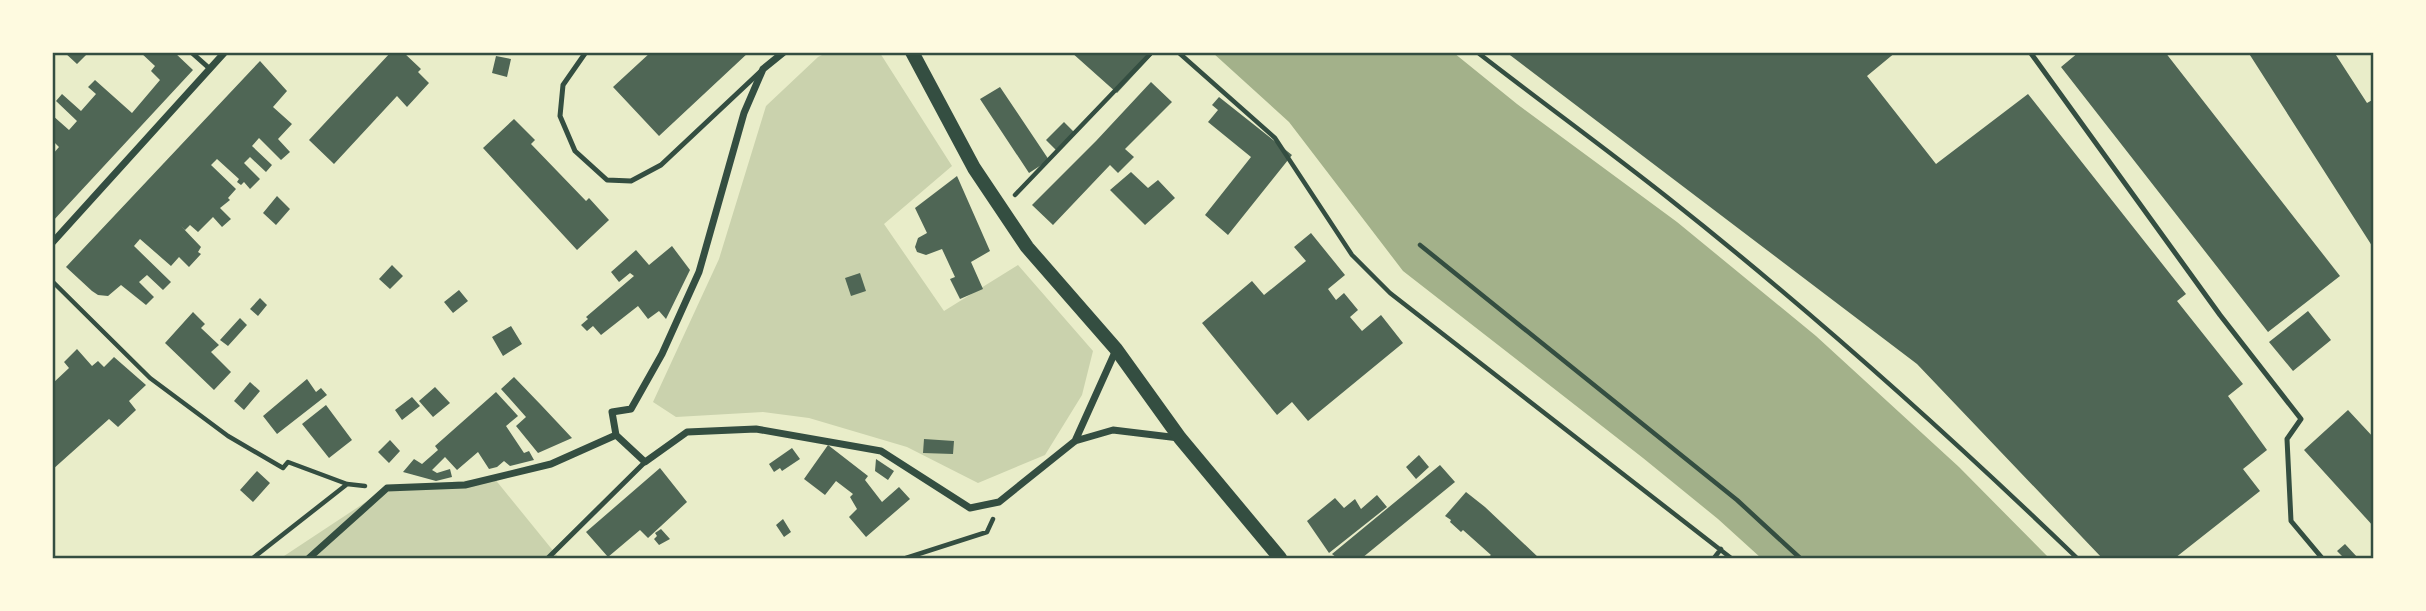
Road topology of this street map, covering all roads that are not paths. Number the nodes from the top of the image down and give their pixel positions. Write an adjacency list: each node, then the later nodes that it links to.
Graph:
1 (191, 52): 7 (lane)
2 (225, 52): 7 (street)
3 (586, 52): 8 (lane)
4 (784, 52): 8 (street)
5 (912, 52): 10 (main road)
6 (2030, 52): 18 (lane)
7 (209, 68): 9 (street)
8 (763, 69): 11 (street)
9 (52, 243)
10 (1116, 349): 12 (main road); 13 (street)
11 (616, 435): 14 (street); 15 (street)
12 (1180, 438): 13 (street); 17 (main road)
13 (1075, 441): 14 (street)
14 (645, 462): 16 (lane)
15 (309, 558)
16 (548, 558)
17 (1280, 558)
18 (2322, 558)

